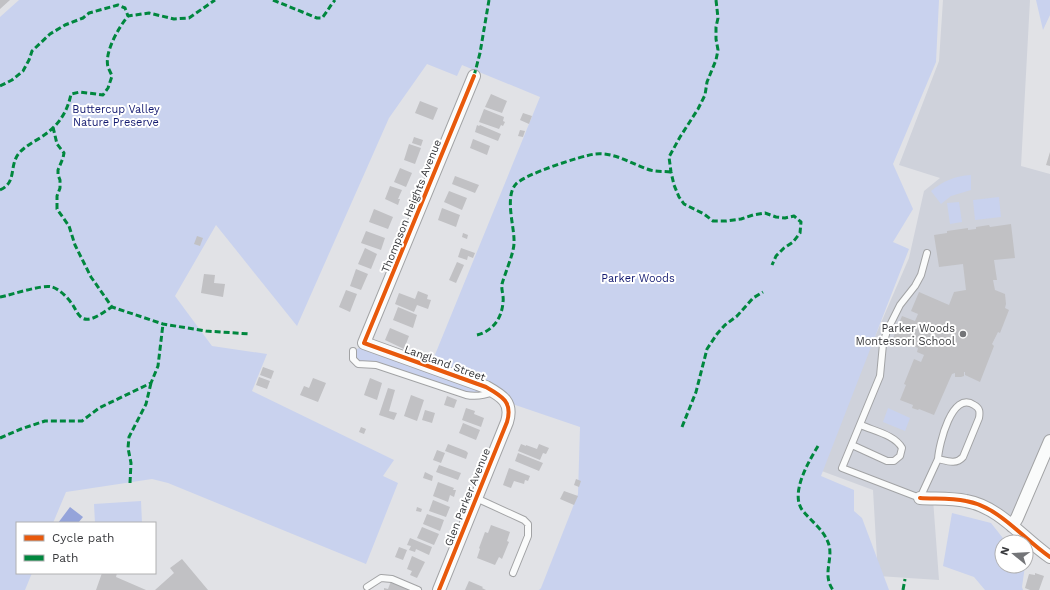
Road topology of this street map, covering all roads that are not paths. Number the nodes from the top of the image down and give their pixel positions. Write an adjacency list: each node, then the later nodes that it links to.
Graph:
1 (474, 76): 3 (street, Thompson Heights Avenue)
2 (927, 253): 7 (lane)
3 (364, 343): 5 (street, Langland Street)
4 (353, 351): 5 (lane)
5 (495, 392): 6 (street, Langland Street)
6 (509, 411): 11 (street, Glen Parker Avenue)
7 (861, 425): 9 (lane); 9 (lane)
8 (1050, 441): 13 (street)
9 (852, 445): 12 (lane)
10 (938, 458): 10 (lane); 12 (lane)
11 (476, 498): 15 (lane); 18 (street, Glen Parker Avenue)
12 (920, 498): 13 (street)
13 (1012, 526): 14 (street)
14 (1050, 557)
15 (513, 573)
16 (367, 587): 17 (lane)
17 (418, 590)
18 (439, 590)

